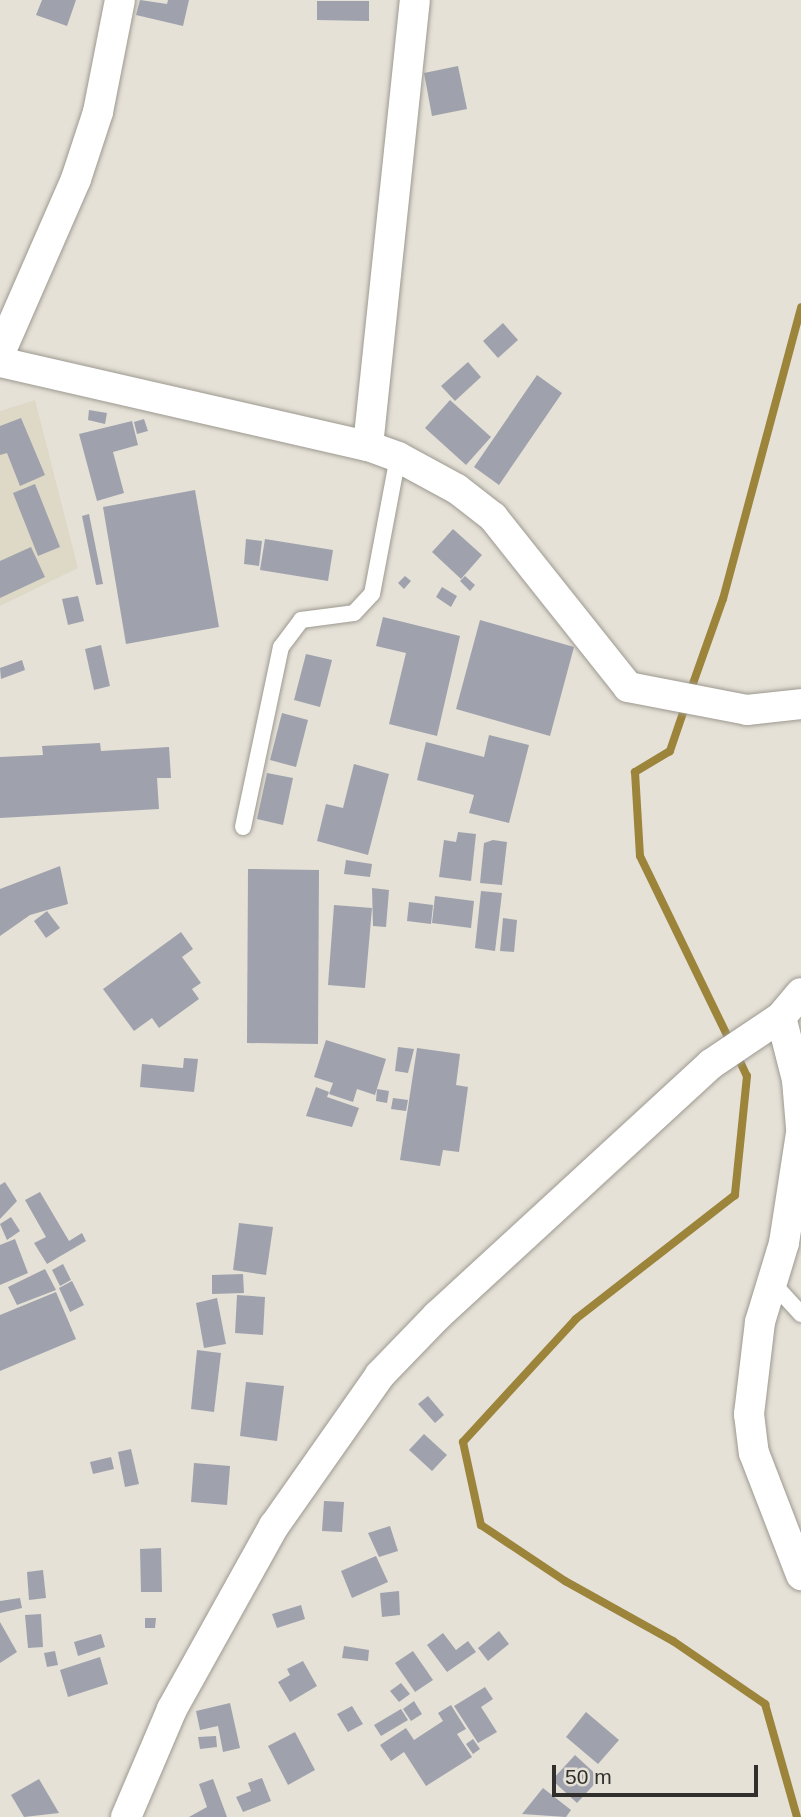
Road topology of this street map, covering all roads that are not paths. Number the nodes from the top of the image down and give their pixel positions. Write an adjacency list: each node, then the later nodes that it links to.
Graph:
1 (120, 0): 3 (street)
2 (415, 0): 5 (street)
3 (0, 354)
4 (0, 362): 5 (street)
5 (368, 446): 6 (street)
6 (398, 457): 7 (street); 8 (lane)
7 (801, 704)
8 (243, 827)
9 (801, 993): 10 (street)
10 (769, 1023): 11 (street); 15 (street)
11 (801, 1131): 12 (street)
12 (770, 1280): 13 (lane); 14 (street)
13 (801, 1314)
14 (801, 1575)
15 (126, 1817)

